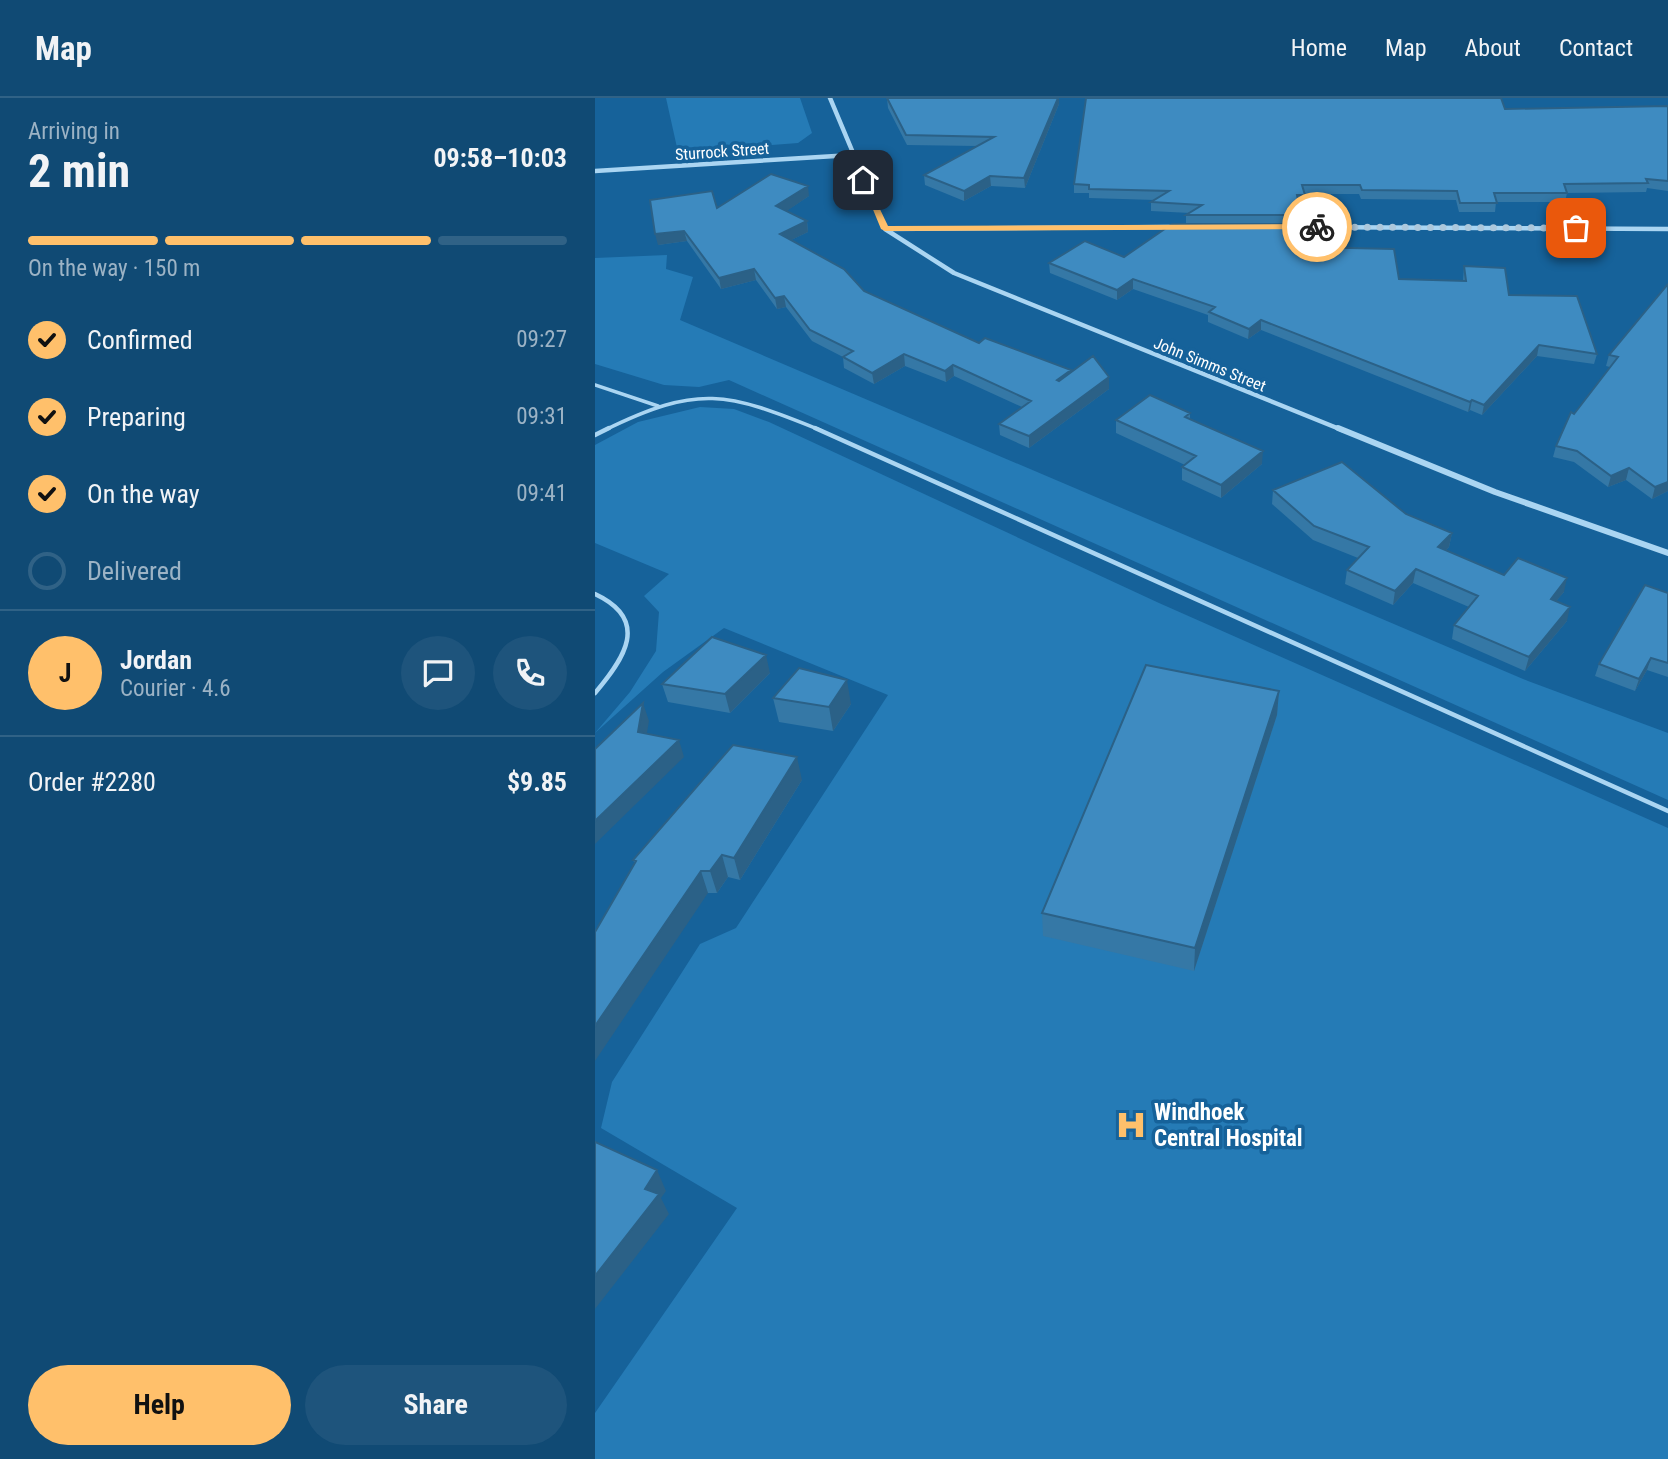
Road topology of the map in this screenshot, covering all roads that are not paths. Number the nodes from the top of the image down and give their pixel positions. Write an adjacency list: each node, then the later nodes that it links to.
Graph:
1 (830, 98): 2 (street)
2 (852, 155): 3 (street, Sturrock Street); 6 (street)
3 (595, 171)
4 (1187, 227): 6 (street)
5 (1283, 227): 7 (street)
6 (885, 229): 11 (street, John Simms Street)
7 (1668, 229)
8 (595, 385): 9 (lane)
9 (658, 406): 10 (lane); 14 (lane)
10 (595, 435)
11 (1668, 554)
12 (595, 594): 13 (lane)
13 (595, 694)
14 (1668, 811)

